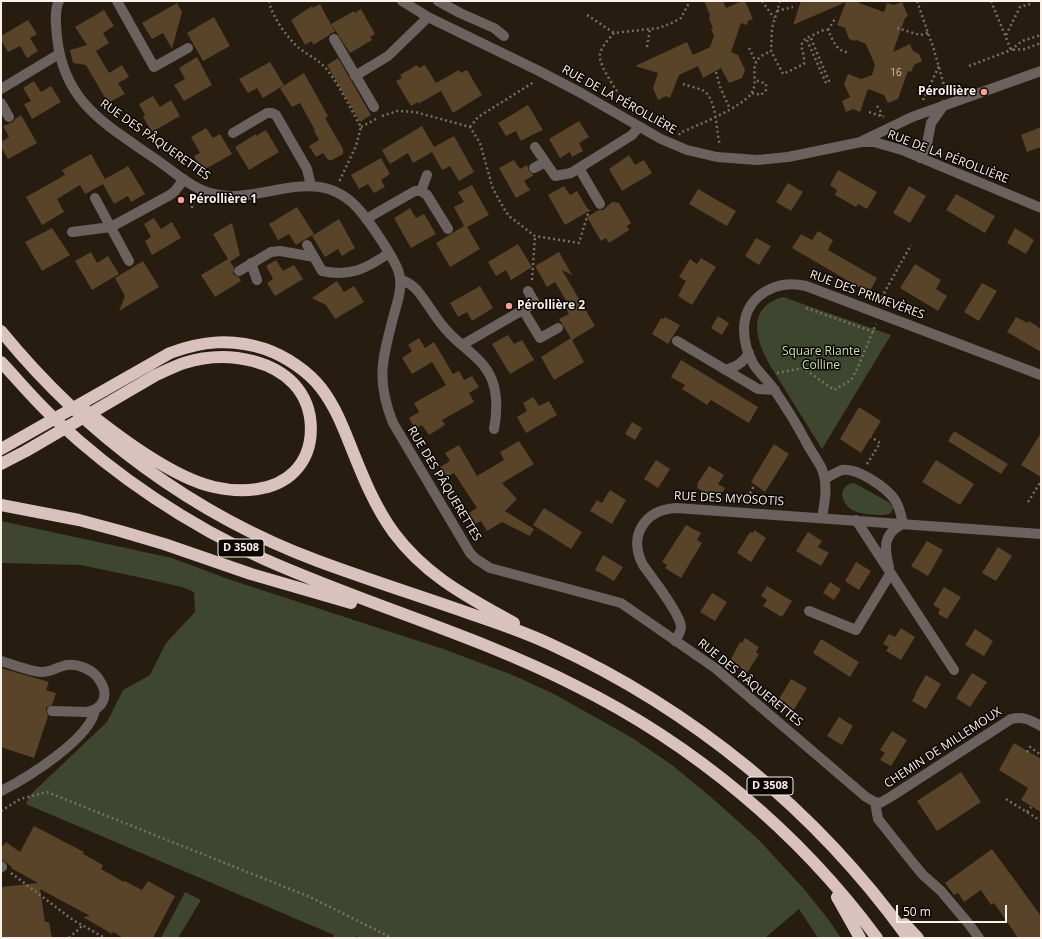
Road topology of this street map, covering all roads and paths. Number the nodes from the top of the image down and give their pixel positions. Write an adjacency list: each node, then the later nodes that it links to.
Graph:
1 (59, 1): 38 (street, RUE DES PÂQUERETTES)
2 (117, 1): 33 (street)
3 (269, 1): 60 (path)
4 (402, 1): 17 (street, RUE DE LA PÉROLLIÈRE)
5 (438, 1): 26 (street)
6 (690, 1): 21 (path)
7 (762, 1): 19 (path)
8 (780, 1): 15 (path)
9 (917, 1): 24 (path)
10 (922, 1): 11 (path)
11 (928, 1)
12 (991, 1): 28 (path)
13 (1030, 4): 28 (path)
14 (793, 7): 15 (path)
15 (776, 11): 19 (path)
16 (587, 15): 23 (path)
17 (428, 16): 44 (street); 58 (street, RUE DE LA PÉROLLIÈRE)
18 (836, 17): 22 (path)
19 (774, 18): 36 (path)
20 (896, 28): 24 (path)
21 (650, 29): 23 (path); 32 (path)
22 (828, 30): 27 (path); 37 (path)
23 (614, 33): 58 (path)
24 (928, 33): 40 (path)
25 (1041, 35): 35 (path)
26 (504, 36)
27 (810, 36): 30 (path); 36 (path)
28 (1005, 36): 35 (path)
29 (334, 39): 44 (street)
30 (808, 40)
31 (1041, 43): 35 (path)
32 (647, 47)
33 (188, 48)
34 (748, 48): 39 (path)
35 (1011, 50): 41 (path)
36 (771, 51): 39 (path)
37 (848, 52)
38 (59, 54): 48 (street); 73 (street, RUE DES PÂQUERETTES)
39 (756, 62): 46 (path)
40 (939, 66): 51 (path); 53 (path)
41 (969, 66)
42 (1041, 71): 51 (street)
43 (716, 72): 55 (path)
44 (355, 76): 54 (street)
45 (534, 81): 61 (path)
46 (755, 81): 49 (path); 49 (path)
47 (682, 84): 59 (path)
48 (2, 86)
49 (752, 92): 55 (path)
50 (1, 103): 57 (street)
51 (947, 104): 64 (street); 68 (street)
52 (877, 106): 56 (path)
53 (921, 106)
54 (374, 107)
55 (730, 109): 59 (path)
56 (869, 112)
57 (9, 117)
58 (624, 117): 62 (street, RUE DE LA PÉROLLIÈRE)
59 (715, 117): 65 (path); 67 (path)
60 (361, 127): 61 (path); 75 (path)
61 (470, 127): 87 (path)
62 (639, 127): 65 (street, RUE DE LA PÉROLLIÈRE); 71 (street)
63 (233, 133): 74 (street)
64 (861, 142): 67 (street, RUE DE LA PÉROLLIÈRE); 68 (street, RUE DE LA PÉROLLIÈRE)
65 (673, 145): 67 (street, RUE DE LA PÉROLLIÈRE)
66 (535, 147): 69 (street)
67 (723, 158)
68 (920, 158): 81 (street, RUE DE LA PÉROLLIÈRE)
69 (545, 162): 70 (street); 71 (street)
70 (534, 168)
71 (579, 168): 79 (street)
72 (428, 175): 76 (street)
73 (184, 179): 74 (street, RUE DES PÂQUERETTES); 84 (street)
74 (311, 186): 75 (street, RUE DES PÂQUERETTES)
75 (334, 191): 82 (street, RUE DES PÂQUERETTES)
76 (421, 191): 82 (street); 85 (street)
77 (194, 195): 80 (path)
78 (95, 198): 84 (street)
79 (600, 204)
80 (192, 208)
81 (1041, 208)
82 (366, 219): 90 (street, RUE DES PÂQUERETTES)
83 (585, 222): 87 (path)
84 (111, 227): 86 (street); 92 (street)
85 (448, 229)
86 (72, 232)
87 (535, 236): 97 (path)
88 (307, 245): 91 (street)
89 (912, 245): 100 (path)
90 (389, 253): 91 (street); 96 (street, RUE DES PÂQUERETTES)
91 (314, 257): 93 (street)
92 (129, 261)
93 (251, 263): 94 (street); 95 (street)
94 (239, 271)
95 (257, 280)
96 (400, 280): 106 (street); 133 (street, RUE DES PÂQUERETTES)
97 (528, 291): 99 (street)
98 (806, 308): 104 (path)
99 (523, 310): 102 (street); 106 (street)
100 (874, 311): 107 (street, RUE DES PRIMEVÈRES); 110 (street, RUE DES PRIMEVÈRES)
101 (875, 326): 104 (path)
102 (558, 328)
103 (1, 331): 113 (highway, D 3508)
104 (874, 332): 111 (path)
105 (677, 341): 109 (street)
106 (462, 345): 114 (street)
107 (749, 353): 109 (street); 111 (street, RUE DES PRIMEVÈRES)
108 (1, 362): 132 (highway, D 3508)
109 (725, 370): 112 (street)
110 (1041, 375)
111 (766, 378): 112 (street, RUE DES PRIMEVÈRES)
112 (774, 390): 119 (street, RUE DES PRIMEVÈRES)
113 (95, 423): 117 (highway); 134 (highway, D 3508)
114 (494, 429)
115 (871, 437): 118 (path)
116 (1, 449): 134 (highway)
117 (1, 464)
118 (860, 474): 119 (street); 128 (street)
119 (825, 479): 126 (street, RUE DES PRIMEVÈRES)
120 (1041, 481): 122 (path)
121 (754, 486): 124 (path)
122 (1039, 487): 123 (path)
123 (1028, 502)
124 (744, 503)
125 (1, 505): 132 (highway)
126 (822, 517): 127 (street, RUE DES MYOSOTIS); 133 (street, RUE DES MYOSOTIS)
127 (856, 520): 128 (street, RUE DES MYOSOTIS); 130 (street)
128 (902, 524): 129 (street, RUE DES MYOSOTIS); 130 (street)
129 (1041, 534)
130 (890, 574): 131 (street); 136 (street)
131 (810, 611)
132 (429, 625): 150 (highway, D 3508)
133 (675, 641): 144 (street, RUE DES PÂQUERETTES)
134 (546, 642): 151 (highway, D 3508)
135 (1, 661): 137 (street)
136 (954, 670)
137 (95, 710): 138 (street); 142 (street)
138 (52, 711)
139 (1041, 726): 144 (street, CHEMIN DE MILLEMOUX)
140 (1027, 752): 141 (path)
141 (1041, 755)
142 (1, 791)
143 (1006, 800): 147 (path)
144 (875, 802): 160 (street)
145 (1030, 807): 147 (path)
146 (1, 811): 155 (path)
147 (1027, 812): 148 (path)
148 (1041, 821)
149 (2, 867): 152 (path)
150 (825, 876): 156 (highway); 157 (highway, D 3508)
151 (867, 884): 158 (highway, D 3508); 159 (highway)
152 (82, 926): 153 (path); 154 (path)
153 (69, 938)
154 (105, 938)
155 (392, 938)
156 (860, 938)
157 (877, 938)
158 (908, 938)
159 (918, 938)
160 (979, 938)

